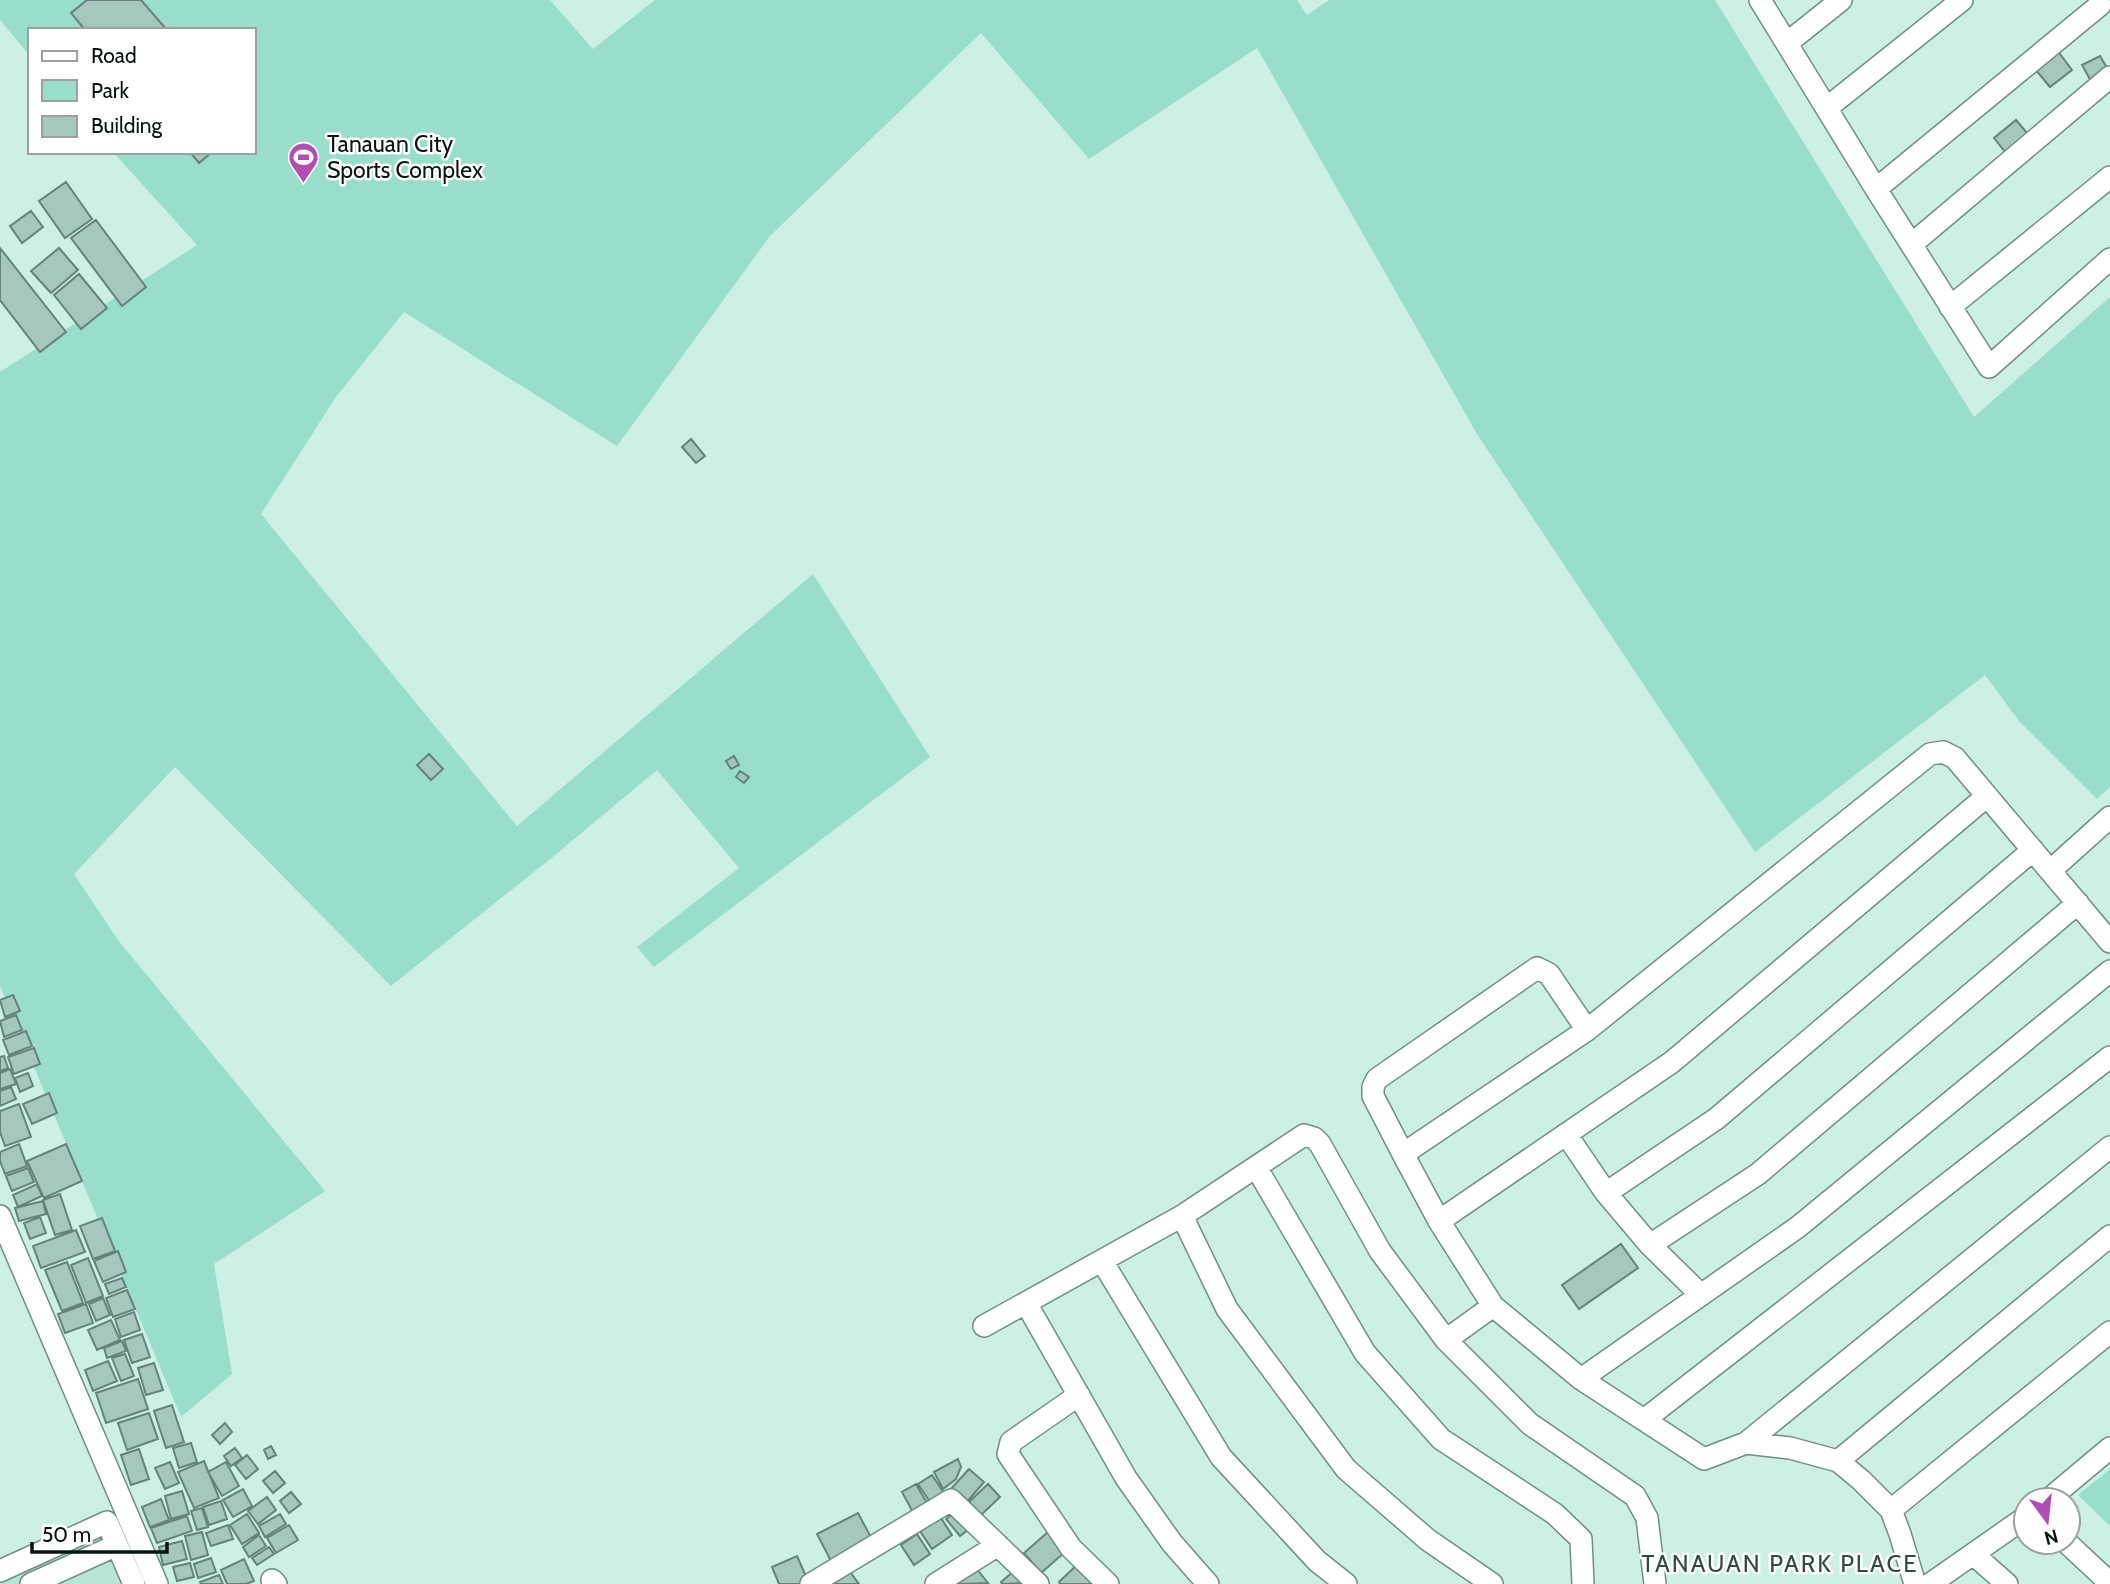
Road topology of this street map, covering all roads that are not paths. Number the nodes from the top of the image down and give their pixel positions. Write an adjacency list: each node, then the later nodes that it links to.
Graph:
1 (1760, 0): 5 (street)
2 (1841, 0): 5 (street)
3 (1962, 0): 7 (street)
4 (2102, 8): 9 (street)
5 (1787, 43): 7 (street)
6 (2110, 77): 10 (street)
7 (1828, 107): 9 (street)
8 (2110, 177): 12 (street)
9 (1875, 189): 10 (street)
10 (1912, 244): 12 (street)
11 (2110, 259): 12 (street)
12 (1950, 307)
13 (1987, 796): 15 (street); 20 (street); 22 (street)
14 (2110, 817): 16 (street)
15 (2033, 850): 16 (street); 26 (street)
16 (2050, 871): 17 (street)
17 (2078, 903): 18 (street); 31 (street)
18 (2110, 942)
19 (2110, 971): 33 (street)
20 (1587, 1030): 24 (street); 24 (street)
21 (2110, 1057): 41 (street)
22 (1566, 1134): 26 (street); 29 (street)
23 (2110, 1147): 42 (street)
24 (1404, 1154): 29 (street)
25 (1256, 1167): 28 (street); 38 (street); 64 (street)
26 (1606, 1193): 31 (street)
27 (0, 1216): 57 (street)
28 (1182, 1216): 32 (street); 63 (street)
29 (1439, 1221): 35 (street)
30 (2110, 1236): 44 (street)
31 (1650, 1245): 33 (street)
32 (1102, 1261): 34 (street); 62 (street)
33 (1701, 1295): 39 (street)
34 (1026, 1303): 36 (street); 40 (street)
35 (1493, 1306): 38 (street); 39 (street)
36 (984, 1326)
37 (2110, 1332): 46 (street)
38 (1446, 1340): 65 (street)
39 (1581, 1378): 41 (street)
40 (1079, 1395): 60 (street); 61 (street)
41 (1644, 1420): 42 (street)
42 (1746, 1443): 44 (street)
43 (2110, 1448): 45 (street)
44 (1838, 1461): 46 (street)
45 (2065, 1486)
46 (1891, 1510): 66 (street)
47 (2012, 1527): 50 (street)
48 (117, 1545): 52 (street); 55 (street); 56 (street)
49 (998, 1545): 53 (street); 58 (street); 59 (street)
50 (1973, 1554): 67 (street); 68 (street)
51 (2081, 1556): 54 (street)
52 (0, 1571)
53 (940, 1583)
54 (2110, 1583)
55 (31, 1584)
56 (134, 1584)
57 (157, 1584)
58 (811, 1584)
59 (1038, 1584)
60 (1108, 1584)
61 (1208, 1584)
62 (1346, 1584)
63 (1492, 1584)
64 (1583, 1584)
65 (1655, 1584)
66 (1915, 1584)
67 (1930, 1584)
68 (2007, 1584)

